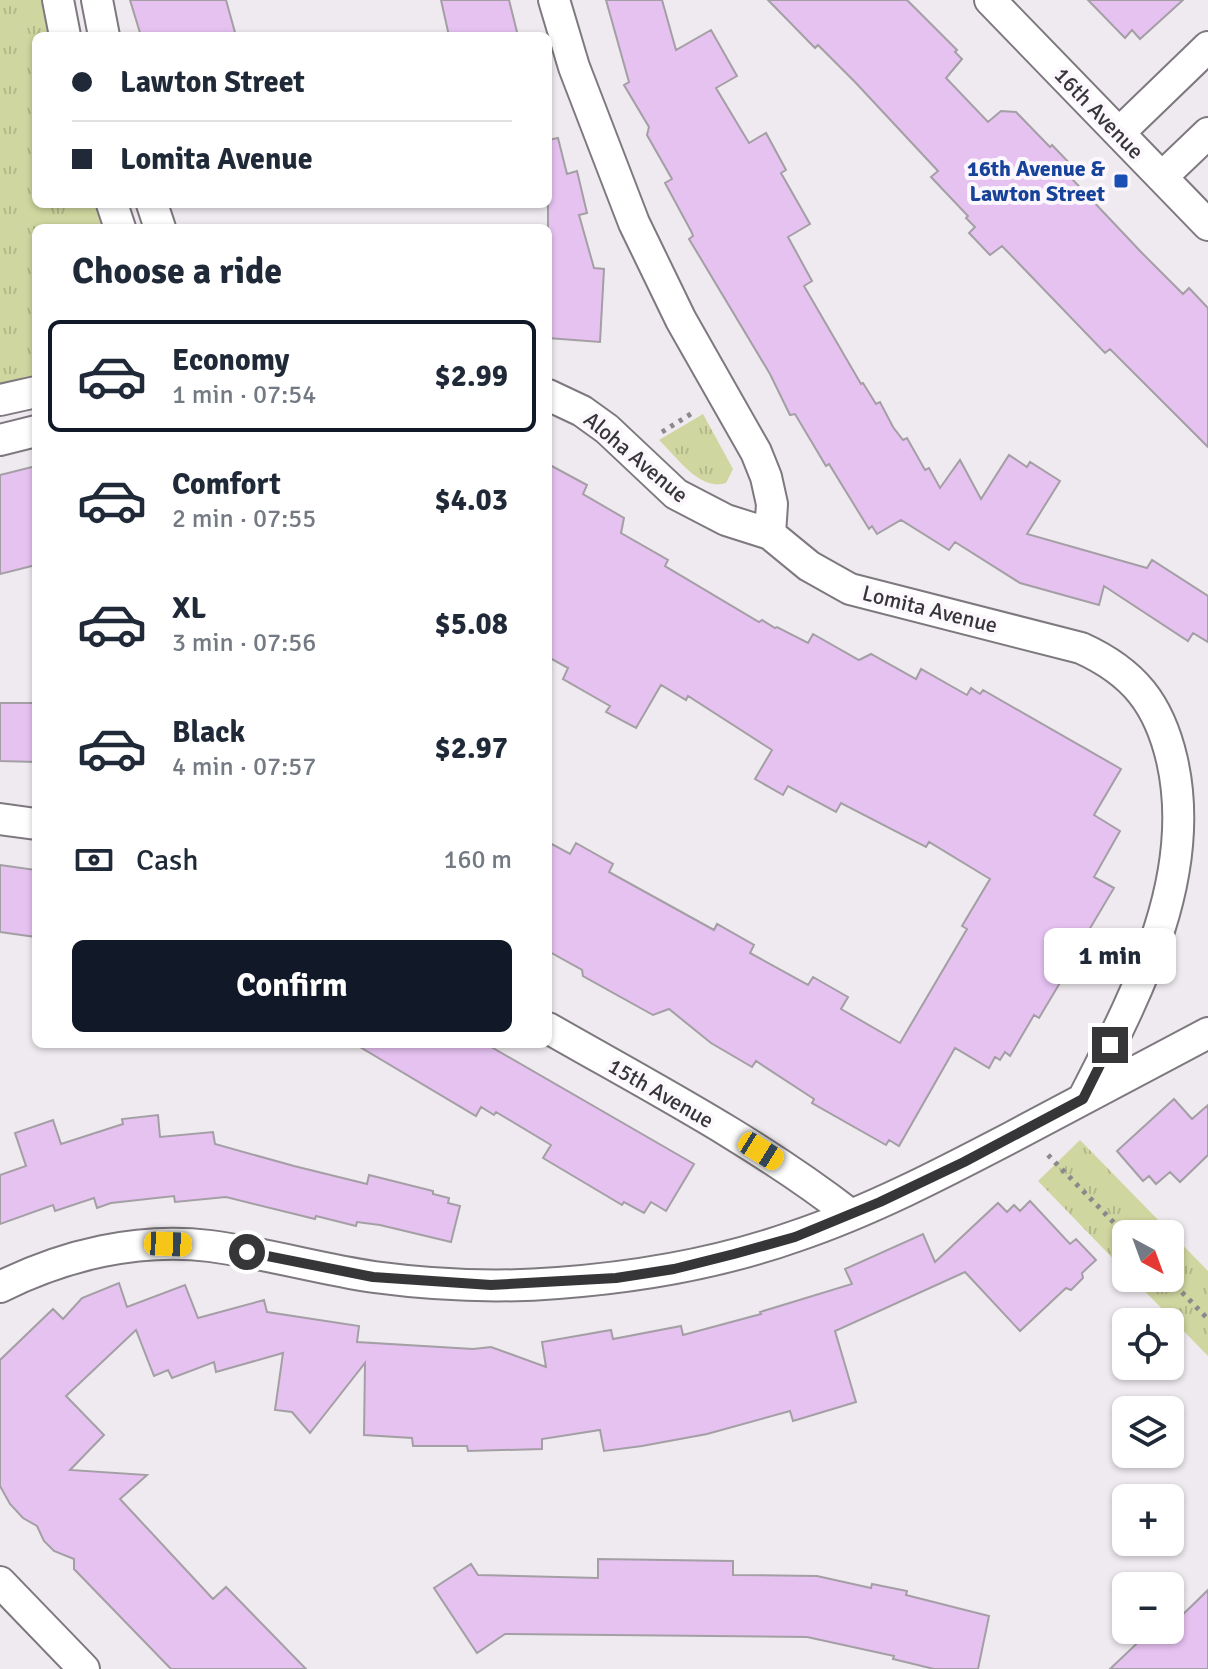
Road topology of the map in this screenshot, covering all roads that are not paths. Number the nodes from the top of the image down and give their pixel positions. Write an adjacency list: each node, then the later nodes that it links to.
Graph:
1 (58, 0): 5 (street)
2 (97, 0): 6 (street)
3 (554, 0): 17 (street)
4 (990, 0): 8 (street, 16th Avenue)
5 (64, 32)
6 (103, 32)
7 (1208, 47): 8 (street)
8 (1119, 133): 10 (street, 16th Avenue)
9 (1208, 133): 10 (street)
10 (1162, 177): 11 (street, 16th Avenue)
11 (1208, 225)
12 (32, 393): 14 (street)
13 (552, 397): 17 (street, Aloha Avenue)
14 (0, 400)
15 (32, 432): 16 (street)
16 (0, 440)
17 (770, 534): 22 (street, Lomita Avenue)
18 (0, 819): 19 (street)
19 (32, 823)
20 (552, 1030): 23 (street, 15th Avenue)
21 (1208, 1033): 22 (street)
22 (1083, 1099): 23 (street)
23 (851, 1215): 24 (street)
24 (0, 1287)
25 (0, 1582): 26 (street)
26 (84, 1669)

